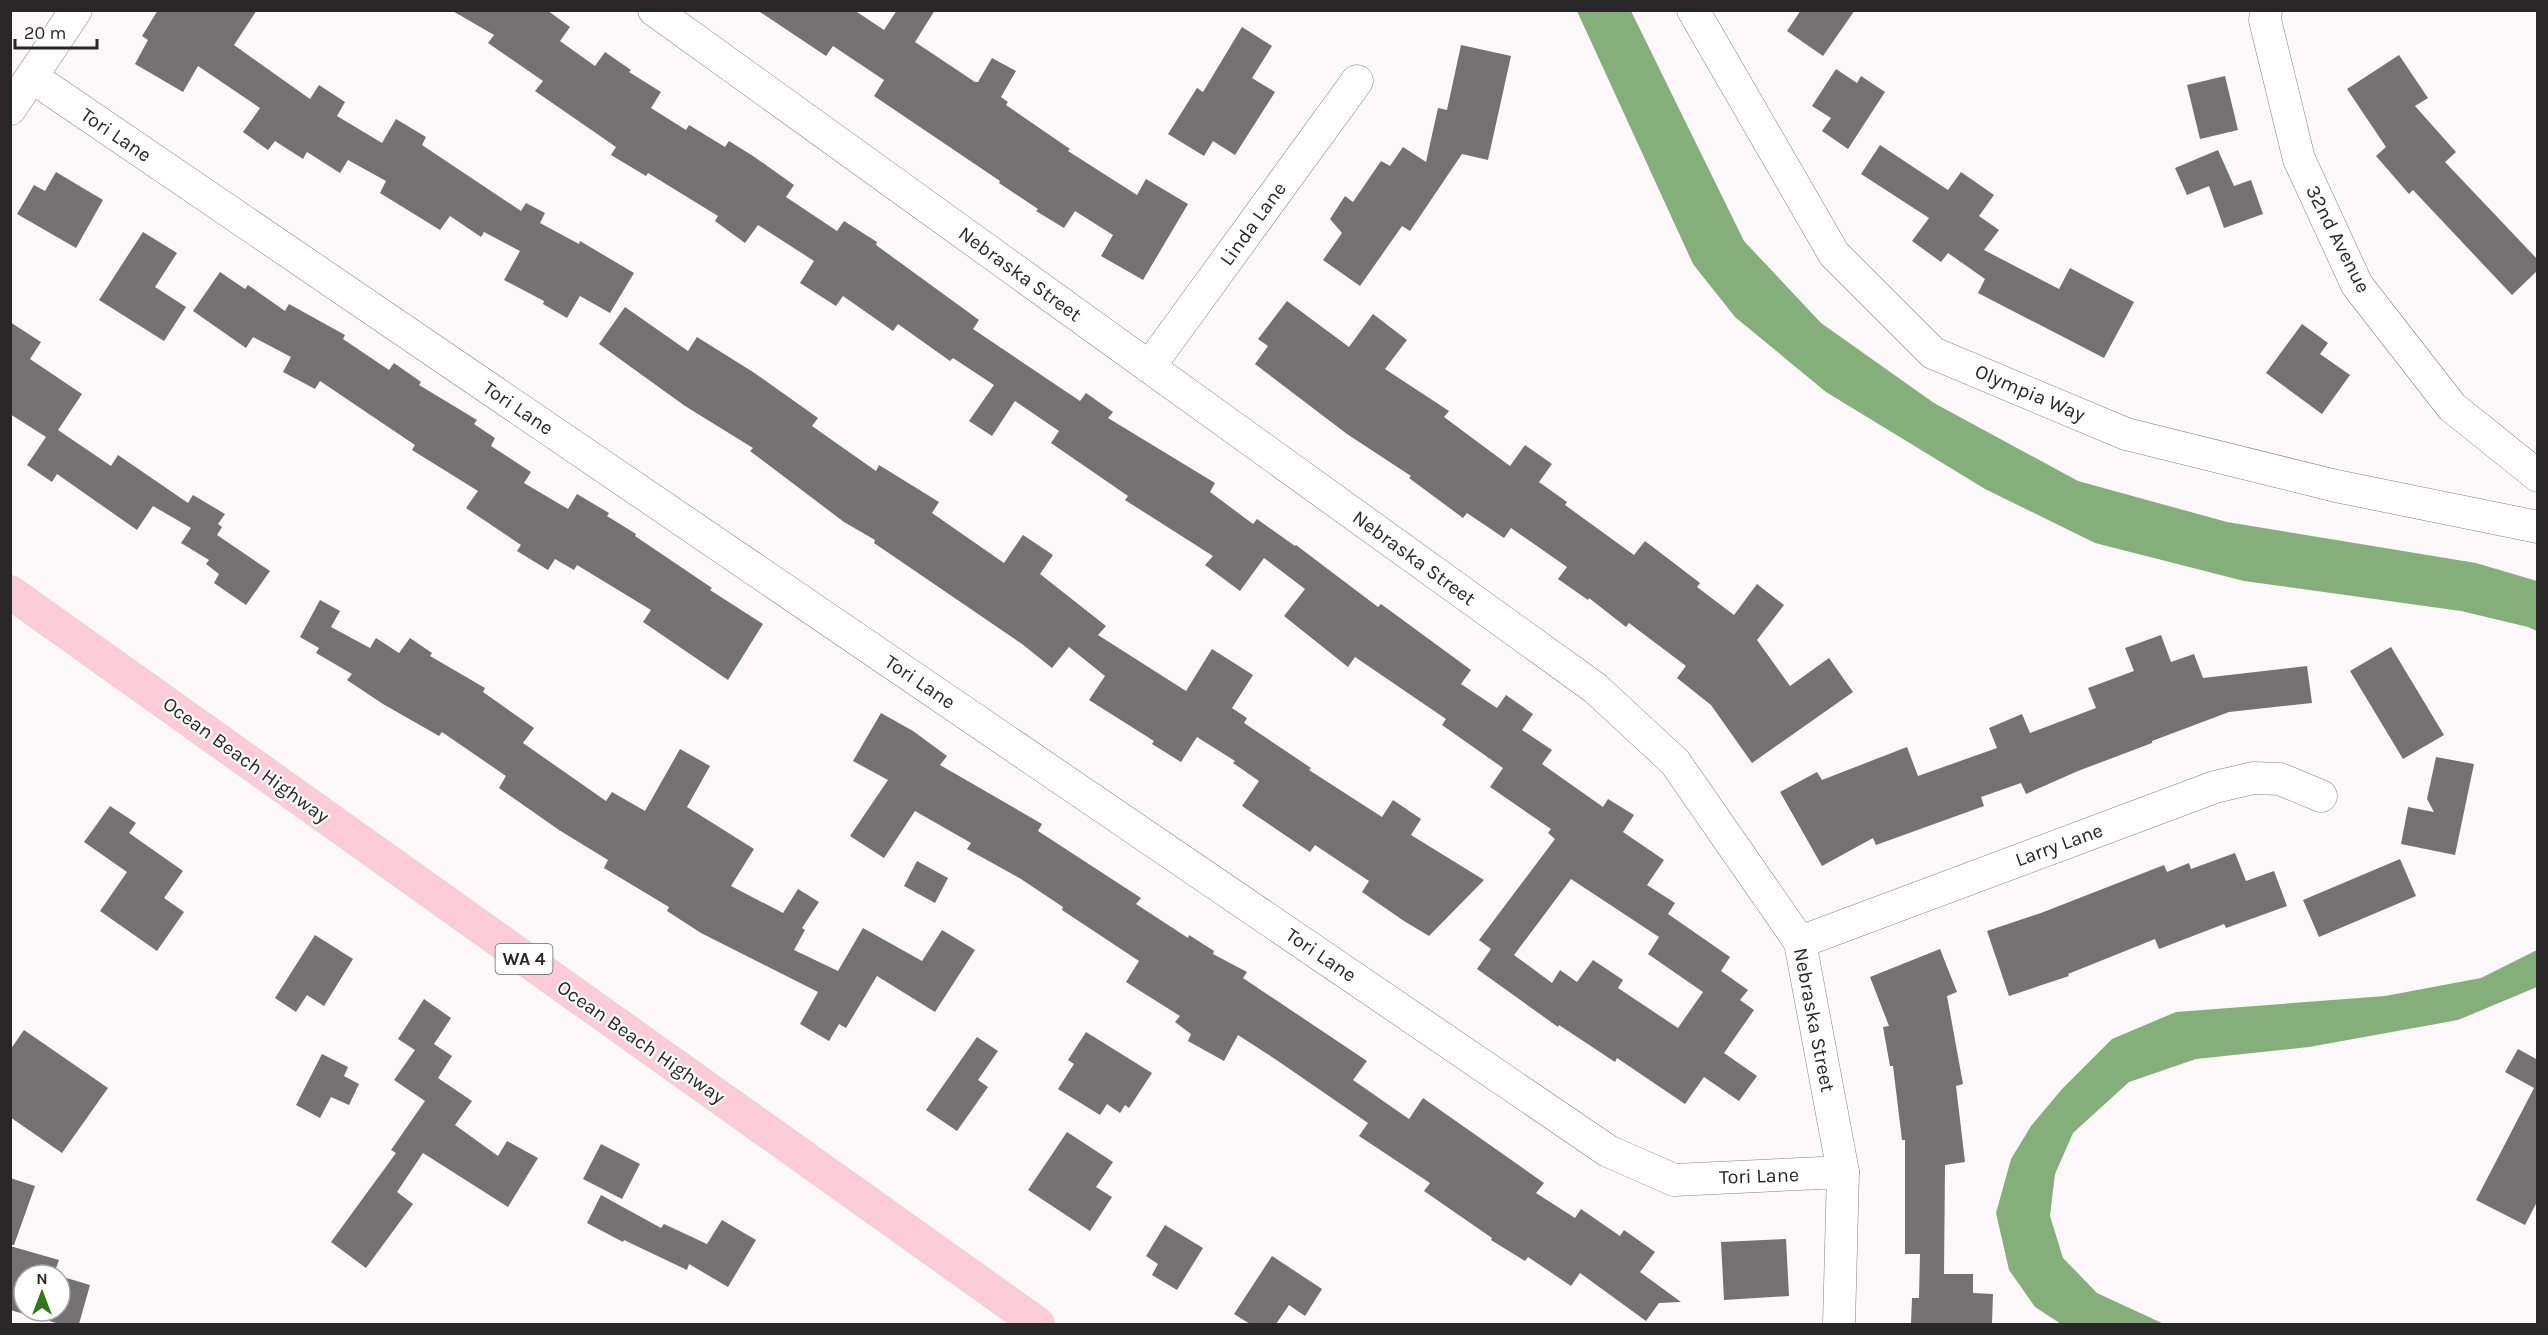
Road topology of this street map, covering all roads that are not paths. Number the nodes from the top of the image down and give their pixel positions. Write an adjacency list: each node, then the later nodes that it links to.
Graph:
1 (76, 10): 5 (street)
2 (654, 10): 8 (street, Nebraska Street)
3 (1693, 10): 10 (street, Olympia Way)
4 (2266, 10): 9 (street, 32nd Avenue)
5 (32, 77): 7 (street); 14 (street, Tori Lane)
6 (1357, 81): 8 (street, Linda Lane)
7 (10, 109)
8 (1149, 367): 13 (street, Nebraska Street)
9 (2538, 476)
10 (2538, 527)
11 (10, 592): 15 (main road, Ocean Beach Highway / WA 4)
12 (2321, 796): 13 (street, Larry Lane)
13 (1800, 942): 14 (street, Nebraska Street)
14 (1843, 1172): 16 (street, Nebraska Street)
15 (1038, 1324)
16 (1839, 1324)

